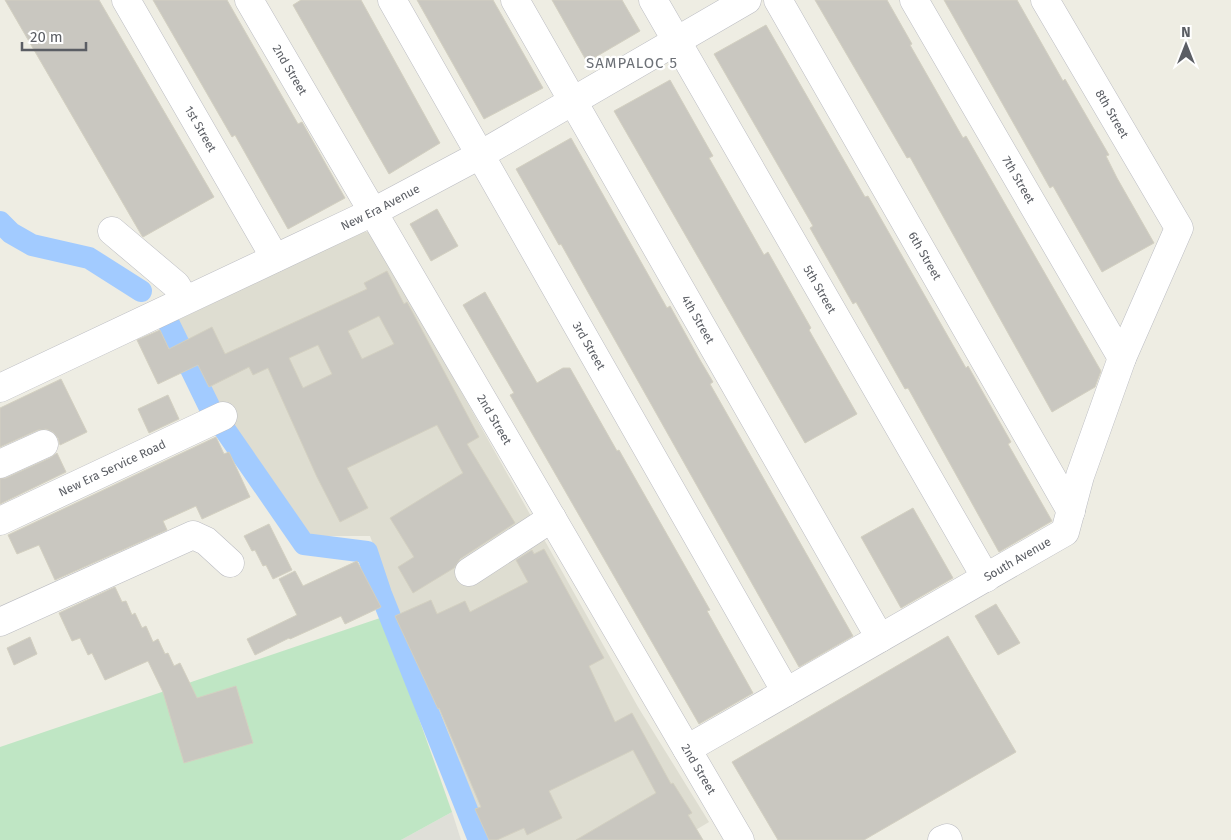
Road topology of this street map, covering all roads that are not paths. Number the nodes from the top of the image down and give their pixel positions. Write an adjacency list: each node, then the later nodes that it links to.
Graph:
1 (126, 0): 16 (street, 1st Street)
2 (249, 0): 13 (street, 2nd Street)
3 (392, 0): 12 (street, 3rd Street)
4 (515, 0): 11 (street, 4th Street)
5 (653, 0): 10 (street, 5th Street)
6 (747, 0): 10 (street, New Era Avenue)
7 (778, 0): 23 (street, 6th Street)
8 (914, 0): 18 (street, 7th Street)
9 (1045, 0): 14 (street, 8th Street)
10 (677, 42): 11 (street, New Era Avenue); 28 (street, 5th Street)
11 (573, 102): 12 (street, New Era Avenue); 30 (street, 4th Street)
12 (480, 155): 13 (street, New Era Avenue); 31 (street, 3rd Street)
13 (373, 212): 16 (street, New Era Avenue); 24 (street, 2nd Street)
14 (1179, 228): 18 (street, South Avenue)
15 (112, 231): 17 (street)
16 (275, 258): 17 (street, New Era Avenue)
17 (185, 300): 19 (street, New Era Avenue)
18 (1122, 358): 23 (street, South Avenue)
19 (0, 388)
20 (223, 416): 25 (street, New Era Service Road)
21 (44, 444): 22 (street)
22 (0, 464)
23 (1071, 511): 28 (street, South Avenue)
24 (552, 518): 27 (street); 32 (street, 2nd Street)
25 (0, 520)
26 (230, 562): 29 (street)
27 (469, 572)
28 (986, 578): 30 (street, South Avenue)
29 (0, 622)
30 (880, 638): 31 (street, South Avenue)
31 (786, 692): 32 (street, South Avenue)
32 (687, 749): 33 (street, 2nd Street)
33 (740, 840)
34 (942, 840): 35 (street)
35 (948, 840)

